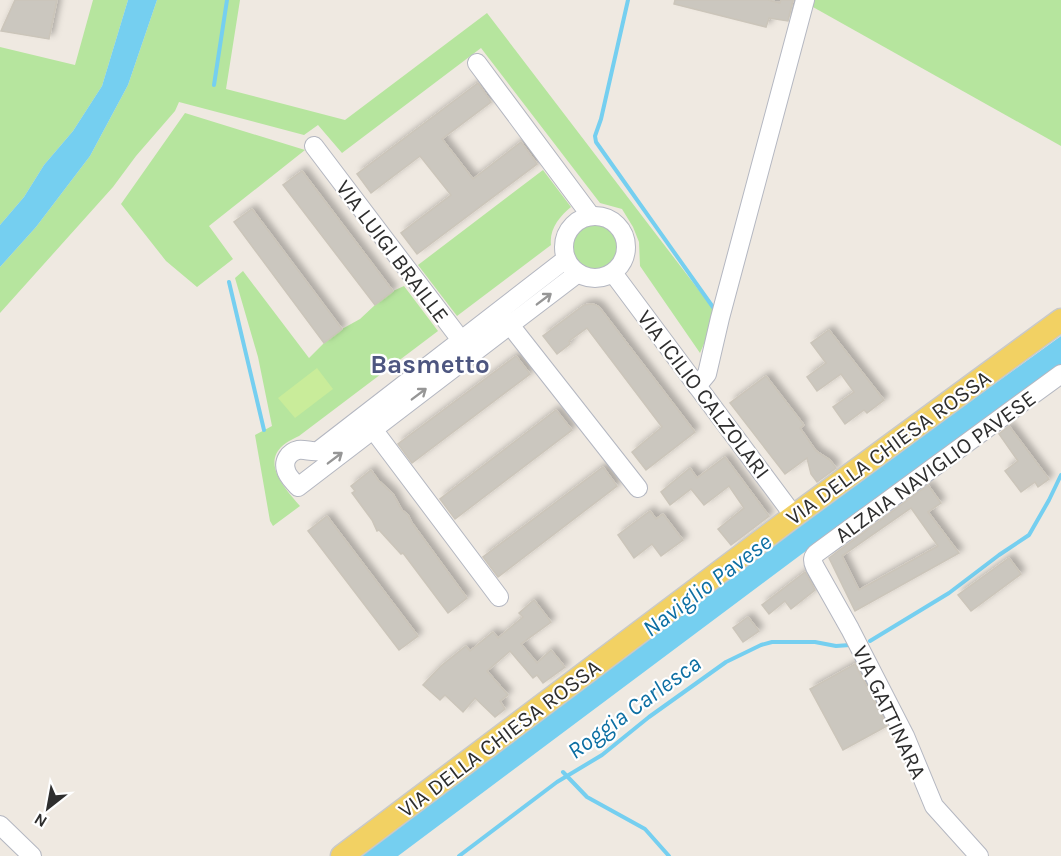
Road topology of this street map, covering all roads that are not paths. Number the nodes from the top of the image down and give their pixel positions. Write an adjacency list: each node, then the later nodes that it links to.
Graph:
1 (804, 0): 12 (street)
2 (477, 63): 4 (street)
3 (314, 146): 10 (street, VIA LUIGI BRAILLE)
4 (591, 216): 5 (street); 7 (street)
5 (566, 259): 6 (street); 10 (street)
6 (578, 273): 7 (street); 9 (street, one-way to 6)
7 (614, 273): 12 (street, VIA ICILIO CALZOLARI)
8 (1061, 320): 14 (main road, VIA DELLA CHIESA ROSSA)
9 (510, 325): 10 (street); 13 (street)
10 (466, 347): 16 (street)
11 (1061, 374): 15 (street, ALZAIA NAVIGLIO PAVESE)
12 (697, 386): 14 (street, VIA ICILIO CALZOLARI)
13 (638, 488)
14 (794, 516): 19 (main road, VIA DELLA CHIESA ROSSA)
15 (813, 560): 20 (street, VIA GATTINARA)
16 (499, 597)
17 (0, 825): 18 (street)
18 (32, 856)
19 (342, 856)
20 (979, 856)

